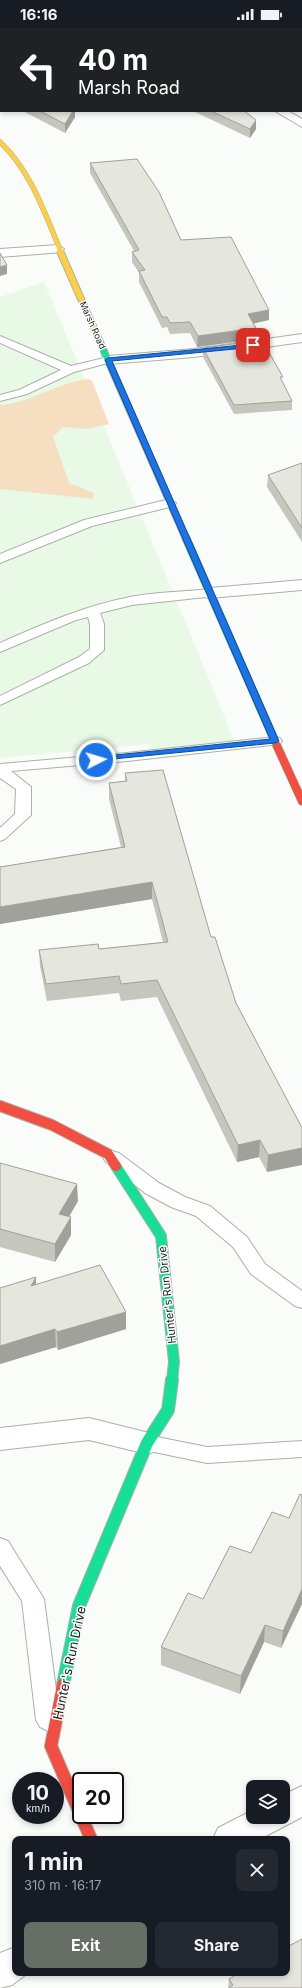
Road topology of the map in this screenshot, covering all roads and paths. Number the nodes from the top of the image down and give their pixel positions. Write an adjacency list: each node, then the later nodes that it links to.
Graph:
1 (282, 112): 2 (street)
2 (302, 124)
3 (0, 142): 4 (street, Marsh Road)
4 (58, 249): 5 (street); 8 (street, Marsh Road)
5 (0, 253)
6 (302, 338): 8 (street)
7 (0, 339): 9 (lane)
8 (108, 360): 9 (lane); 11 (street, Marsh Road)
9 (70, 370): 10 (lane)
10 (0, 398)
11 (170, 504): 12 (lane); 14 (street, Marsh Road)
12 (0, 559)
13 (302, 585): 14 (street)
14 (210, 593): 15 (lane); 18 (street, Marsh Road)
15 (92, 612): 16 (lane); 17 (lane)
16 (0, 648)
17 (0, 701)
18 (275, 741): 19 (lane); 21 (street, Marsh Road)
19 (0, 768)
20 (0, 771): 22 (lane)
21 (302, 800)
22 (0, 836)
23 (0, 1106): 24 (street, Hunter's Run Drive)
24 (108, 1154): 25 (lane); 27 (street, Hunter's Run Drive)
25 (302, 1300)
26 (0, 1439): 27 (street)
27 (147, 1443): 28 (lane); 30 (street, Hunter's Run Drive)
28 (302, 1449)
29 (0, 1547): 30 (lane)
30 (51, 1746): 34 (street)
31 (302, 1800): 32 (street)
32 (290, 1806)
33 (258, 1824): 35 (street)
34 (90, 1836)
35 (235, 1836)
36 (12, 1965): 37 (street)
37 (0, 1973)

